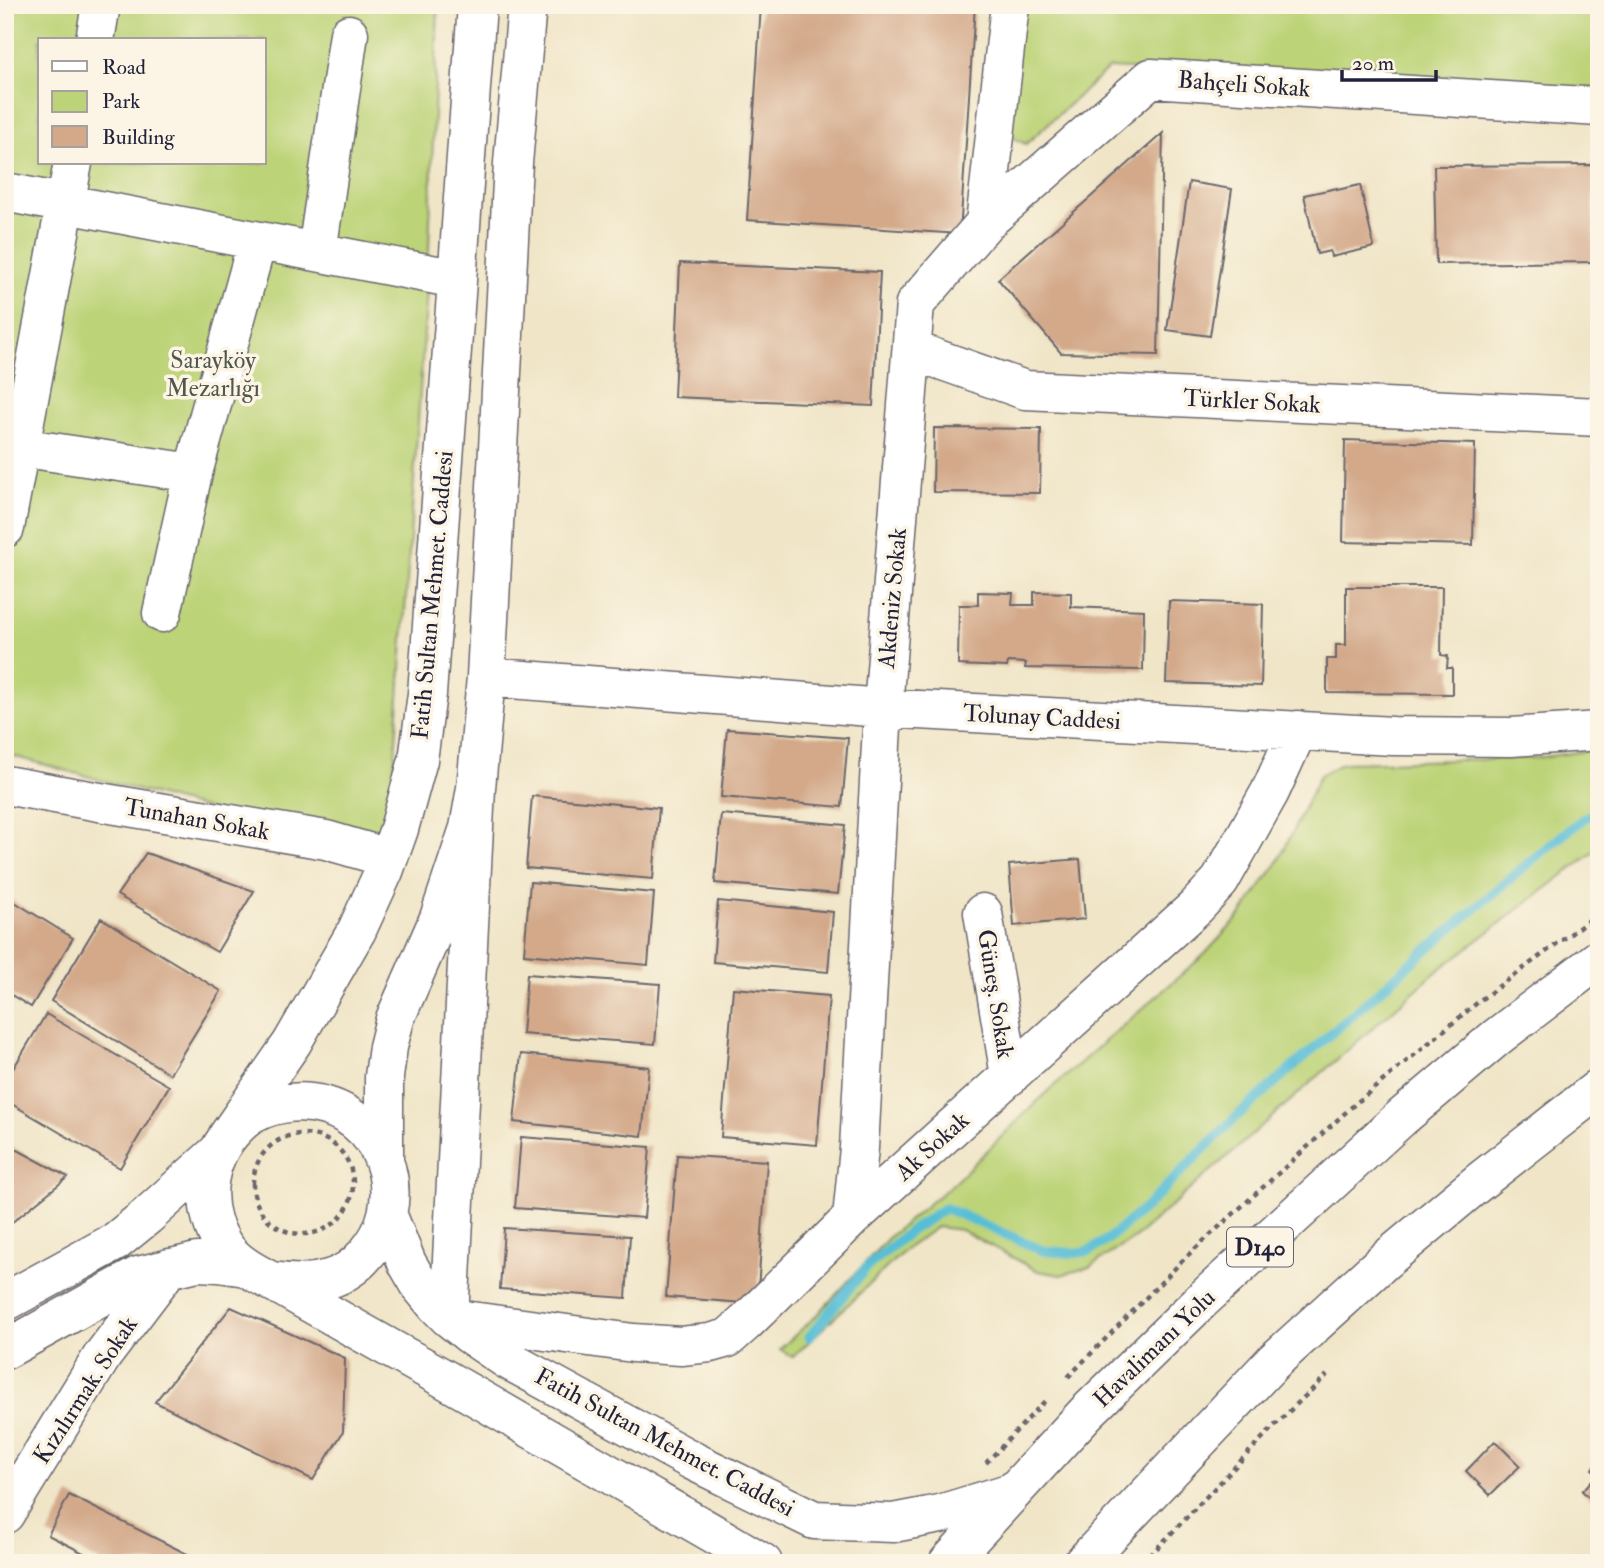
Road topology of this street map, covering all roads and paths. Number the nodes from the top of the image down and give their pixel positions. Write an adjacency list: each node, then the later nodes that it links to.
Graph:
1 (101, 5): 6 (main road)
2 (477, 5): 14 (main road, Fatih Sultan Mehmet. Caddesi)
3 (527, 5): 21 (main road, Fatih Sultan Mehmet. Caddesi)
4 (1010, 5): 11 (main road)
5 (349, 34): 13 (main road)
6 (95, 38)
7 (1599, 107): 11 (main road, Bahçeli Sokak)
8 (73, 164): 10 (main road)
9 (5, 192): 10 (main road)
10 (65, 205): 12 (main road); 17 (main road)
11 (985, 223): 15 (main road, Akdeniz Sokak)
12 (257, 242): 13 (main road); 18 (main road)
13 (317, 252): 14 (main road)
14 (457, 279): 27 (main road, Fatih Sultan Mehmet. Caddesi)
15 (912, 351): 16 (main road, Türkler Sokak); 22 (main road, Akdeniz Sokak)
16 (1599, 417)
17 (13, 446): 18 (main road); 19 (main road)
18 (192, 473): 20 (main road)
19 (5, 528)
20 (162, 613)
21 (486, 677): 22 (main road, Tolunay Caddesi); 26 (main road, Fatih Sultan Mehmet. Caddesi)
22 (883, 708): 23 (main road, Tolunay Caddesi); 35 (main road, Akdeniz Sokak)
23 (1298, 730): 24 (main road, Tolunay Caddesi); 30 (main road, Ak Sokak)
24 (1599, 730)
25 (5, 785): 27 (main road, Tunahan Sokak)
26 (477, 788): 33 (main road, Fatih Sultan Mehmet. Caddesi); 40 (main road)
27 (388, 858): 32 (main road, Fatih Sultan Mehmet. Caddesi)
28 (983, 913): 30 (main road, Güneş. Sokak)
29 (1599, 959): 43 (main road, Havalimanı Yolu / D140)
30 (1010, 1076): 35 (main road, Ak Sokak)
31 (1599, 1088): 47 (main road)
32 (222, 1145): 33 (main road, Fatih Sultan Mehmet. Caddesi); 38 (main road, Fatih Sultan Mehmet. Caddesi); 39 (main road)
33 (384, 1160): 34 (main road, Fatih Sultan Mehmet. Caddesi)
34 (388, 1216): 38 (main road, Fatih Sultan Mehmet. Caddesi); 40 (main road, Fatih Sultan Mehmet. Caddesi)
35 (852, 1218): 40 (main road, Ak Sokak)
36 (288, 1232): 36 (path)
37 (169, 1268): 38 (main road); 41 (main road); 44 (main road, Kızılırmak. Sokak)
38 (259, 1274): 45 (main road, Fatih Sultan Mehmet. Caddesi)
39 (5, 1303)
40 (449, 1318): 43 (main road, Fatih Sultan Mehmet. Caddesi)
41 (5, 1350)
42 (1327, 1375): 48 (path)
43 (1012, 1492): 46 (main road, Havalimanı Yolu / D140)
44 (5, 1514)
45 (763, 1563)
46 (948, 1563)
47 (1083, 1563)
48 (1143, 1563)

